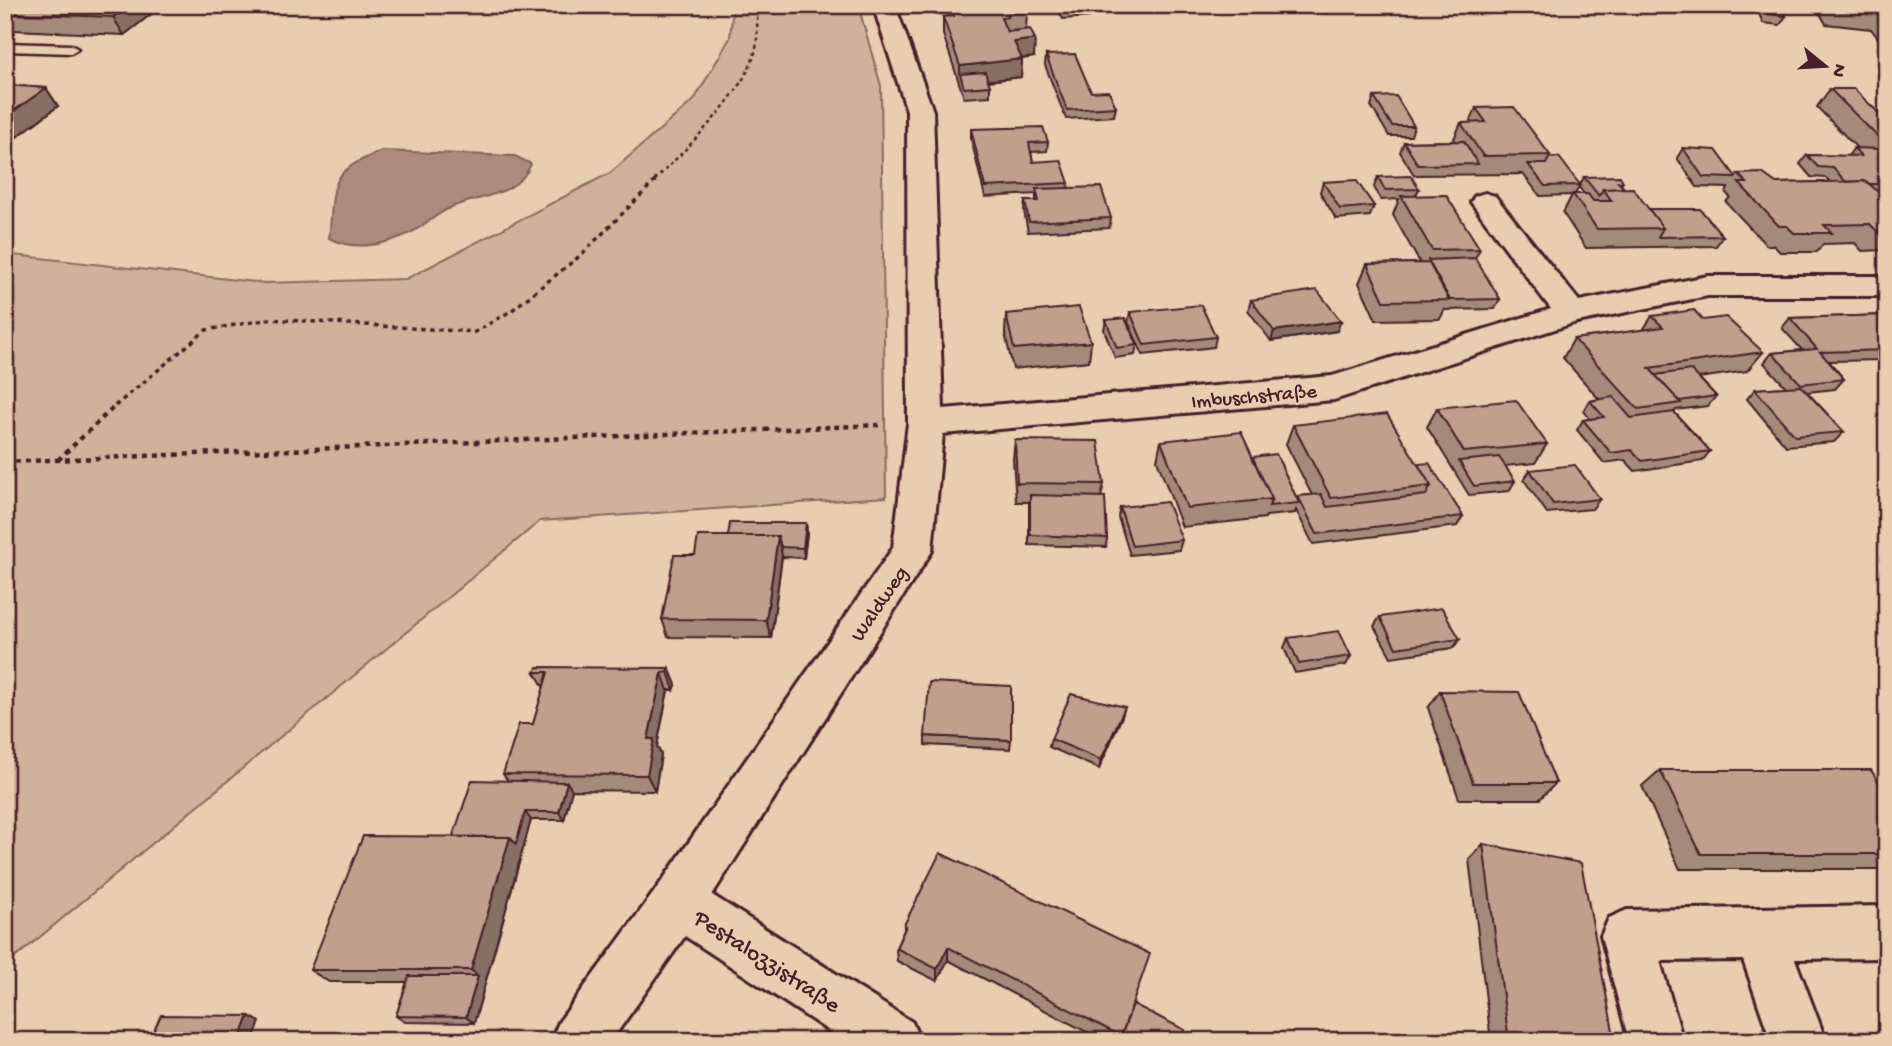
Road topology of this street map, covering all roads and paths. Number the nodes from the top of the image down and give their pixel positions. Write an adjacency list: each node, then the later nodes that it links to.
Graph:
1 (757, 5): 9 (path)
2 (884, 5): 8 (street, Waldweg)
3 (5, 47): 4 (lane)
4 (71, 49)
5 (1485, 202): 7 (street)
6 (1887, 286): 7 (street, Imbuschstraße)
7 (1571, 313): 8 (street, Imbuschstraße)
8 (926, 424): 9 (path); 11 (street, Waldweg)
9 (58, 460): 10 (path)
10 (5, 462)
11 (678, 902): 14 (street, Waldweg); 15 (street, Pestalozzistraße)
12 (1887, 932): 13 (street)
13 (1759, 933): 16 (street); 17 (street)
14 (578, 1041)
15 (893, 1041)
16 (1656, 1041)
17 (1799, 1041)

